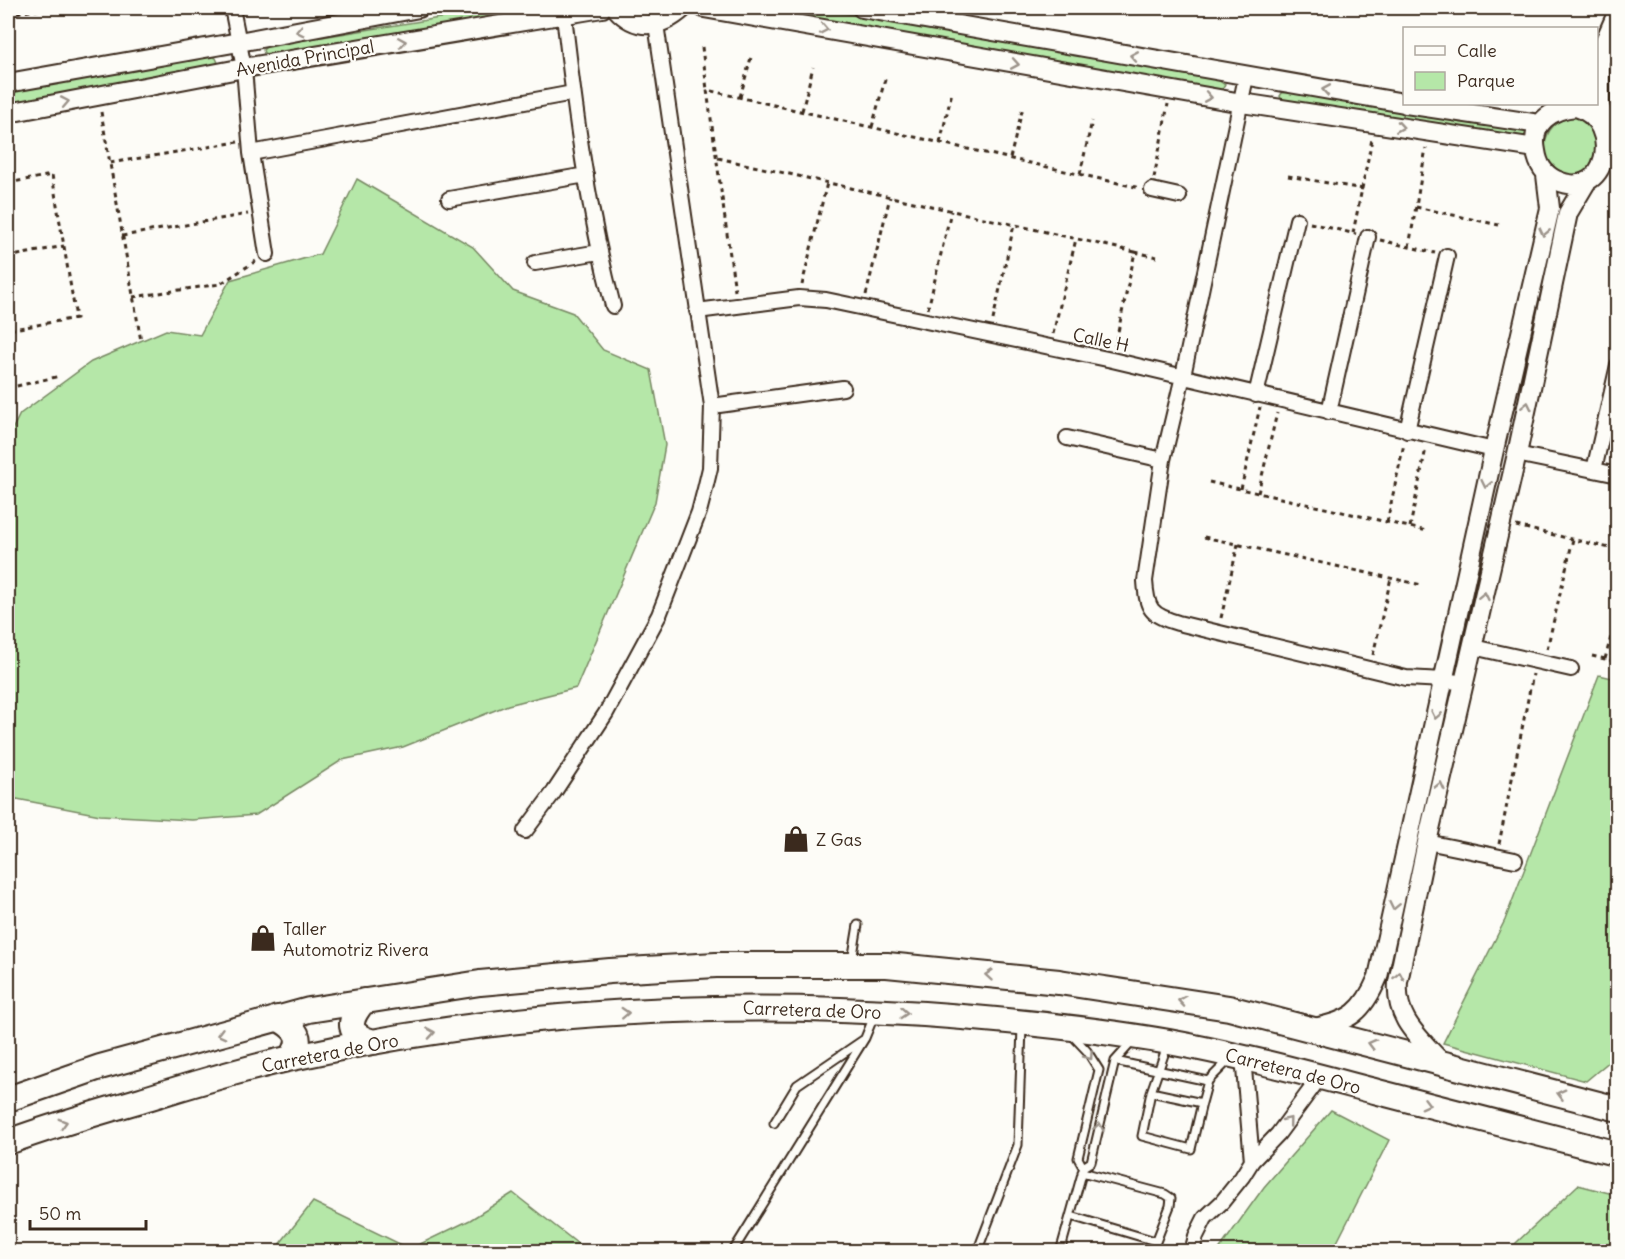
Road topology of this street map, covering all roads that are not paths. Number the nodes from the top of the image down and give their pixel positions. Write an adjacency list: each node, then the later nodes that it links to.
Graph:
1 (231, 8): 12 (street)
2 (419, 8): 12 (street, Avenida Principal, one-way to 12)
3 (602, 8): 10 (street, Avenida Principal)
4 (616, 8): 11 (street)
5 (683, 8): 11 (street)
6 (704, 8): 19 (street, one-way to 19)
7 (862, 8): 9 (street)
8 (1617, 10): 13 (street)
9 (914, 12): 16 (street, one-way to 9)
10 (564, 15): 14 (street, Avenida Principal, one-way to 10); 18 (street)
11 (656, 24): 42 (street)
12 (239, 42): 14 (street); 17 (street, Avenida Principal)
13 (1609, 55): 15 (street)
14 (244, 68): 23 (street, Avenida Principal, one-way to 14); 26 (street)
15 (1598, 74): 25 (street)
16 (1246, 77): 19 (street); 20 (street, one-way to 16)
17 (8, 83)
18 (573, 93): 26 (street); 29 (street)
19 (1242, 103): 27 (street, one-way to 27); 44 (street)
20 (1403, 103)
21 (1418, 105): 24 (street)
22 (1567, 106): 24 (street); 25 (street)
23 (8, 113)
24 (1539, 124): 27 (street)
25 (1611, 134): 28 (street)
26 (250, 146): 38 (street)
27 (1535, 148): 30 (street)
28 (1612, 168): 31 (street)
29 (586, 175): 34 (street); 37 (street)
30 (1546, 175): 31 (street); 51 (street, one-way to 51)
31 (1587, 181): 52 (street, one-way to 31)
32 (1152, 190): 33 (street)
33 (1179, 196)
34 (449, 199)
35 (1297, 220): 46 (street)
36 (1368, 237): 48 (street)
37 (599, 252): 40 (street); 41 (street)
38 (267, 254)
39 (1447, 256): 49 (street)
40 (535, 263)
41 (613, 306)
42 (697, 311): 44 (street, Calle H); 47 (street)
43 (1617, 365): 54 (street)
44 (1183, 376): 46 (street, Calle H); 53 (street)
45 (843, 388): 47 (street)
46 (1259, 396): 48 (street, Calle H)
47 (712, 406): 60 (street)
48 (1329, 412): 49 (street, Calle H)
49 (1407, 431): 51 (street, Calle H)
50 (1067, 438): 53 (street)
51 (1494, 450): 52 (street); 58 (street, one-way to 58)
52 (1517, 454): 54 (street); 56 (street, one-way to 52)
53 (1163, 460): 58 (street)
54 (1594, 470): 55 (street)
55 (1617, 475)
56 (1473, 647): 57 (street); 59 (street)
57 (1571, 669)
58 (1444, 680): 59 (street); 70 (street, one-way to 70)
59 (1464, 683): 61 (street, one-way to 59)
60 (525, 831)
61 (1427, 842): 62 (street); 78 (street, one-way to 61)
62 (1515, 860)
63 (858, 925): 64 (lane)
64 (851, 966): 65 (highway); 70 (highway, one-way to 64)
65 (363, 1001): 67 (highway); 73 (highway)
66 (876, 1011): 68 (highway, Carretera de Oro, one-way to 68); 72 (lane); 73 (highway, Carretera de Oro, one-way to 66)
67 (277, 1018): 76 (highway); 83 (highway, one-way to 83)
68 (1022, 1021): 69 (highway, Carretera de Oro); 94 (lane)
69 (1065, 1027): 71 (highway, Carretera de Oro); 90 (lane, one-way to 90)
70 (1313, 1029): 78 (highway, one-way to 70)
71 (1136, 1037): 74 (highway, Carretera de Oro); 77 (lane)
72 (865, 1038): 86 (lane); 93 (lane)
73 (374, 1042): 76 (highway, Carretera de Oro)
74 (1168, 1042): 75 (highway, Carretera de Oro); 79 (lane)
75 (1239, 1056): 80 (highway, Carretera de Oro); 81 (lane); 89 (street)
76 (291, 1058): 87 (highway, Carretera de Oro, one-way to 76)
77 (1115, 1061): 79 (lane); 90 (lane, one-way to 77)
78 (1441, 1062): 85 (highway, one-way to 78)
79 (1158, 1070): 81 (lane); 82 (lane)
80 (1320, 1077): 88 (highway, Carretera de Oro, one-way to 88); 89 (street, one-way to 80)
81 (1208, 1081): 84 (lane)
82 (1151, 1092): 84 (lane); 84 (lane)
83 (8, 1099)
84 (1202, 1103)
85 (1617, 1109)
86 (774, 1123)
87 (8, 1142)
88 (1617, 1154)
89 (1252, 1161): 97 (street)
90 (1083, 1169): 91 (lane); 92 (lane)
91 (1071, 1216): 92 (lane); 95 (lane)
92 (1155, 1241): 96 (lane)
93 (733, 1251)
94 (977, 1251)
95 (1060, 1251)
96 (1152, 1251)
97 (1192, 1251)

